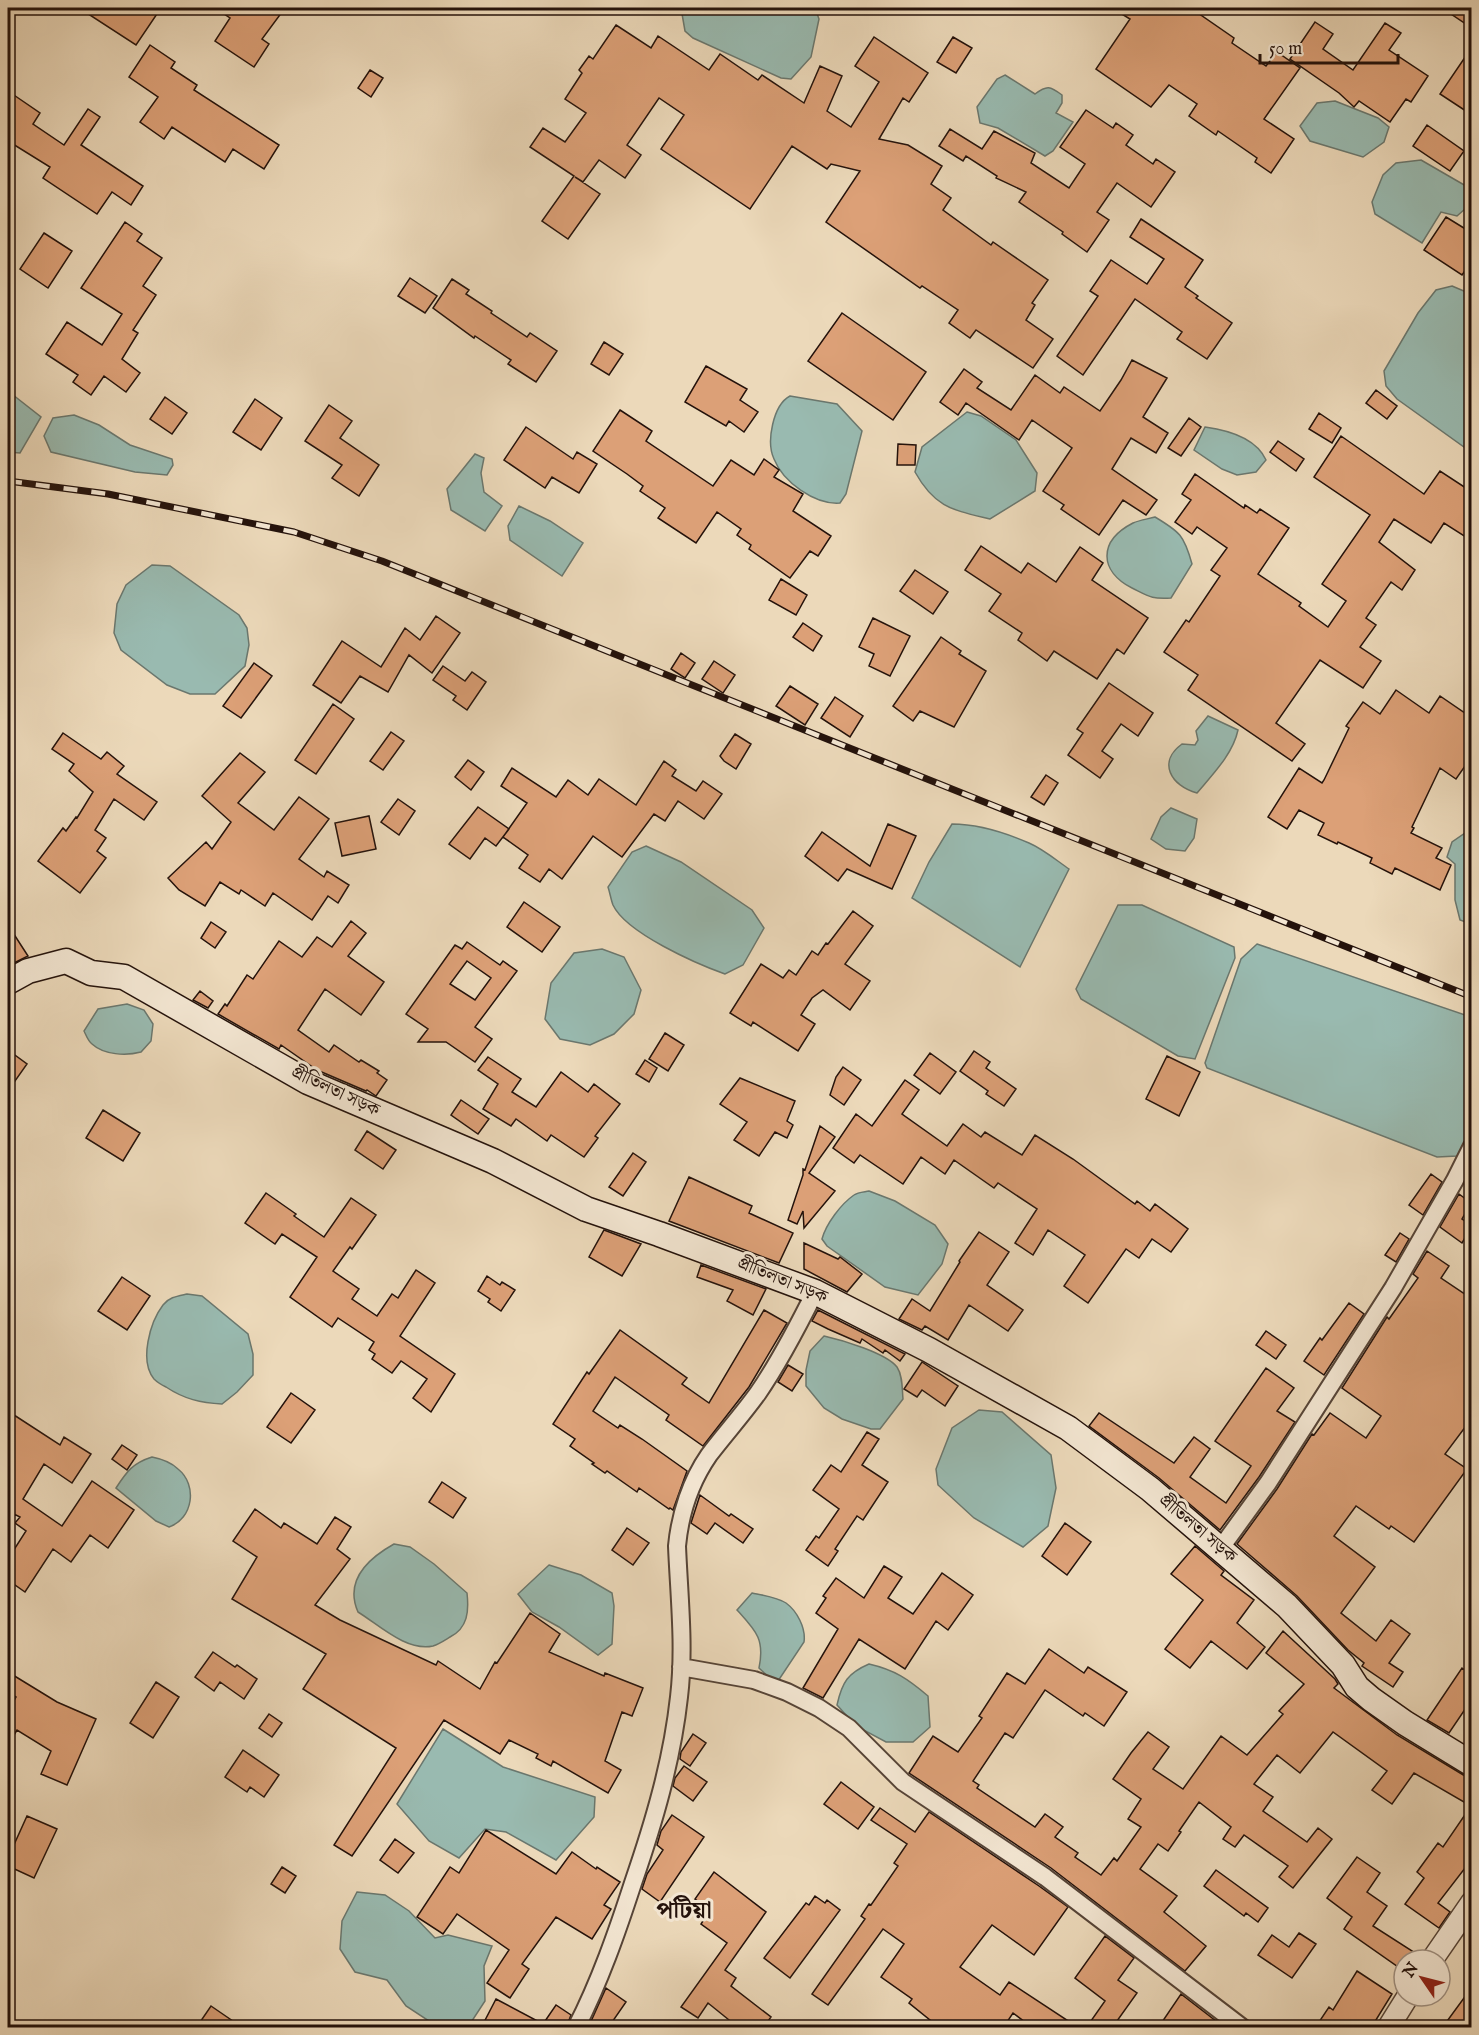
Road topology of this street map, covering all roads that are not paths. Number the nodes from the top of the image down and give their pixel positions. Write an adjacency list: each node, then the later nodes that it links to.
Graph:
1 (8, 981): 3 (main road, প্রীতিলতা সড়ক)
2 (1472, 1146): 4 (street)
3 (815, 1292): 4 (main road, প্রীতিলতা সড়ক); 5 (street)
4 (1220, 1549): 6 (main road, প্রীতিলতা সড়ক)
5 (681, 1668): 10 (street); 11 (street)
6 (1472, 1764)
7 (1472, 1902): 8 (street)
8 (1440, 1948)
9 (1400, 2008): 12 (street)
10 (576, 2028)
11 (1243, 2028)
12 (1388, 2028)

